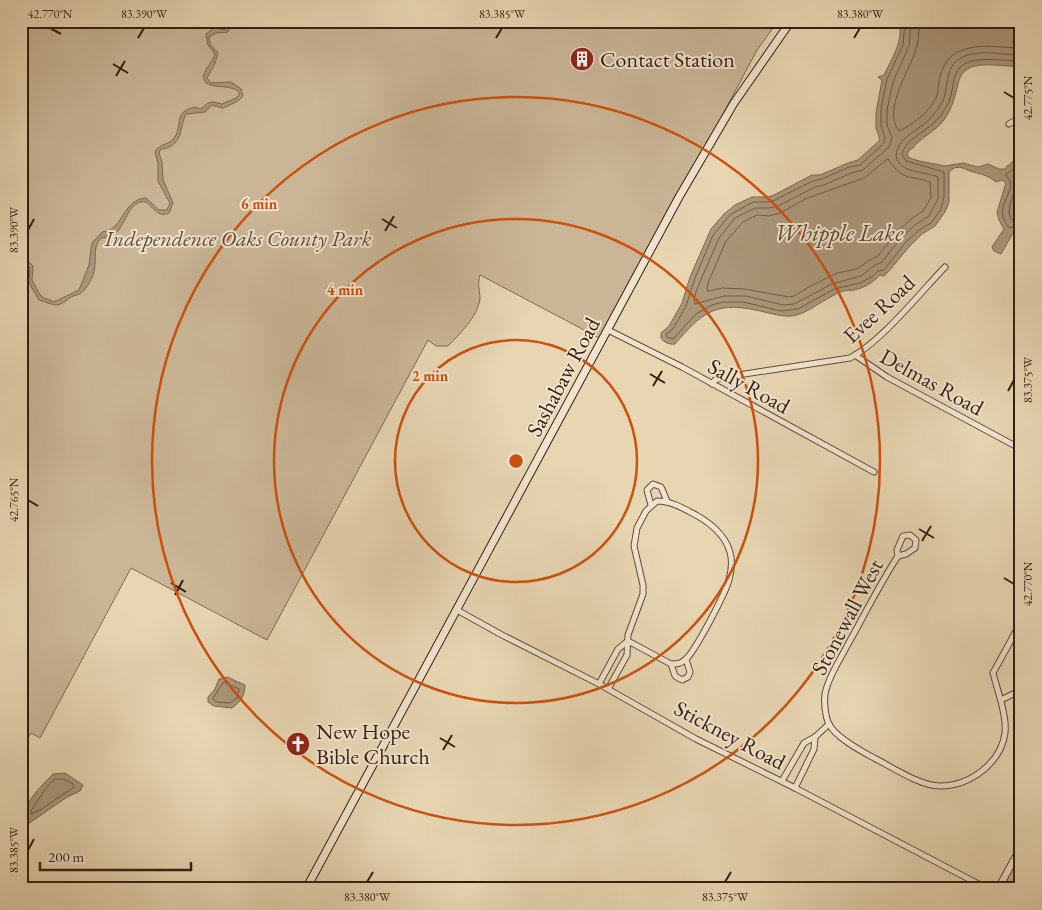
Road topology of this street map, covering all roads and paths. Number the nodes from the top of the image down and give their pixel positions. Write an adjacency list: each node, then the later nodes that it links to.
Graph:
1 (791, 21): 5 (main road, Sashabaw Road)
2 (1021, 117): 3 (street)
3 (1009, 124)
4 (945, 267): 6 (street, Evee Road)
5 (608, 330): 7 (street, Sally Road); 13 (main road, Sashabaw Road)
6 (855, 355): 7 (street, Evee Road); 8 (street, Delmas Road)
7 (712, 384): 9 (street, Sally Road)
8 (1021, 449)
9 (874, 472)
10 (667, 501): 11 (street); 11 (street); 16 (street)
11 (651, 505): 15 (street)
12 (898, 556): 12 (street); 22 (street, Stonewall West)
13 (457, 610): 18 (street, Stickney Road); 29 (main road, Sashabaw Road)
14 (1021, 622): 21 (street)
15 (628, 641): 17 (street); 18 (street); 19 (street)
16 (686, 659): 17 (street); 17 (street)
17 (670, 664)
18 (599, 684): 19 (street, Stickney Road)
19 (608, 689): 26 (street, Stickney Road)
20 (1021, 690): 21 (street)
21 (1001, 700): 22 (street)
22 (829, 724): 23 (street)
23 (815, 737): 24 (street); 25 (street)
24 (794, 761): 25 (street); 26 (street)
25 (805, 766): 27 (street)
26 (782, 781): 27 (street, Stickney Road)
27 (795, 788): 30 (street, Stickney Road)
28 (1021, 847): 31 (street)
29 (306, 889)
30 (988, 889)
31 (998, 889)

